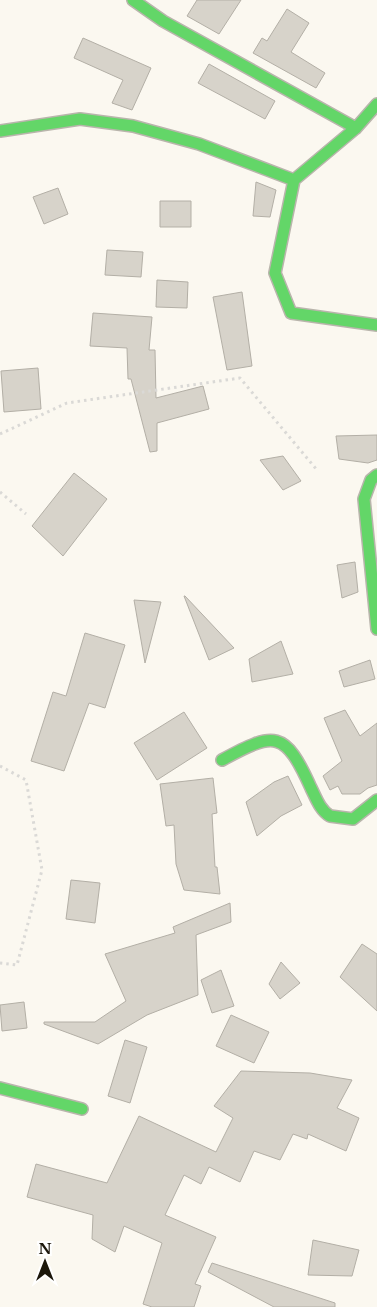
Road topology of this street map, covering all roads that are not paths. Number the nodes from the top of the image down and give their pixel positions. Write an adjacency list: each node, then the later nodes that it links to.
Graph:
1 (133, 0): 3 (street)
2 (377, 104): 3 (street)
3 (356, 128): 5 (street)
4 (0, 131): 5 (street)
5 (294, 180): 6 (street)
6 (377, 325)
7 (377, 475): 8 (street)
8 (377, 629)
9 (222, 760): 10 (street)
10 (377, 800)
11 (0, 1088): 12 (street)
12 (82, 1110)

